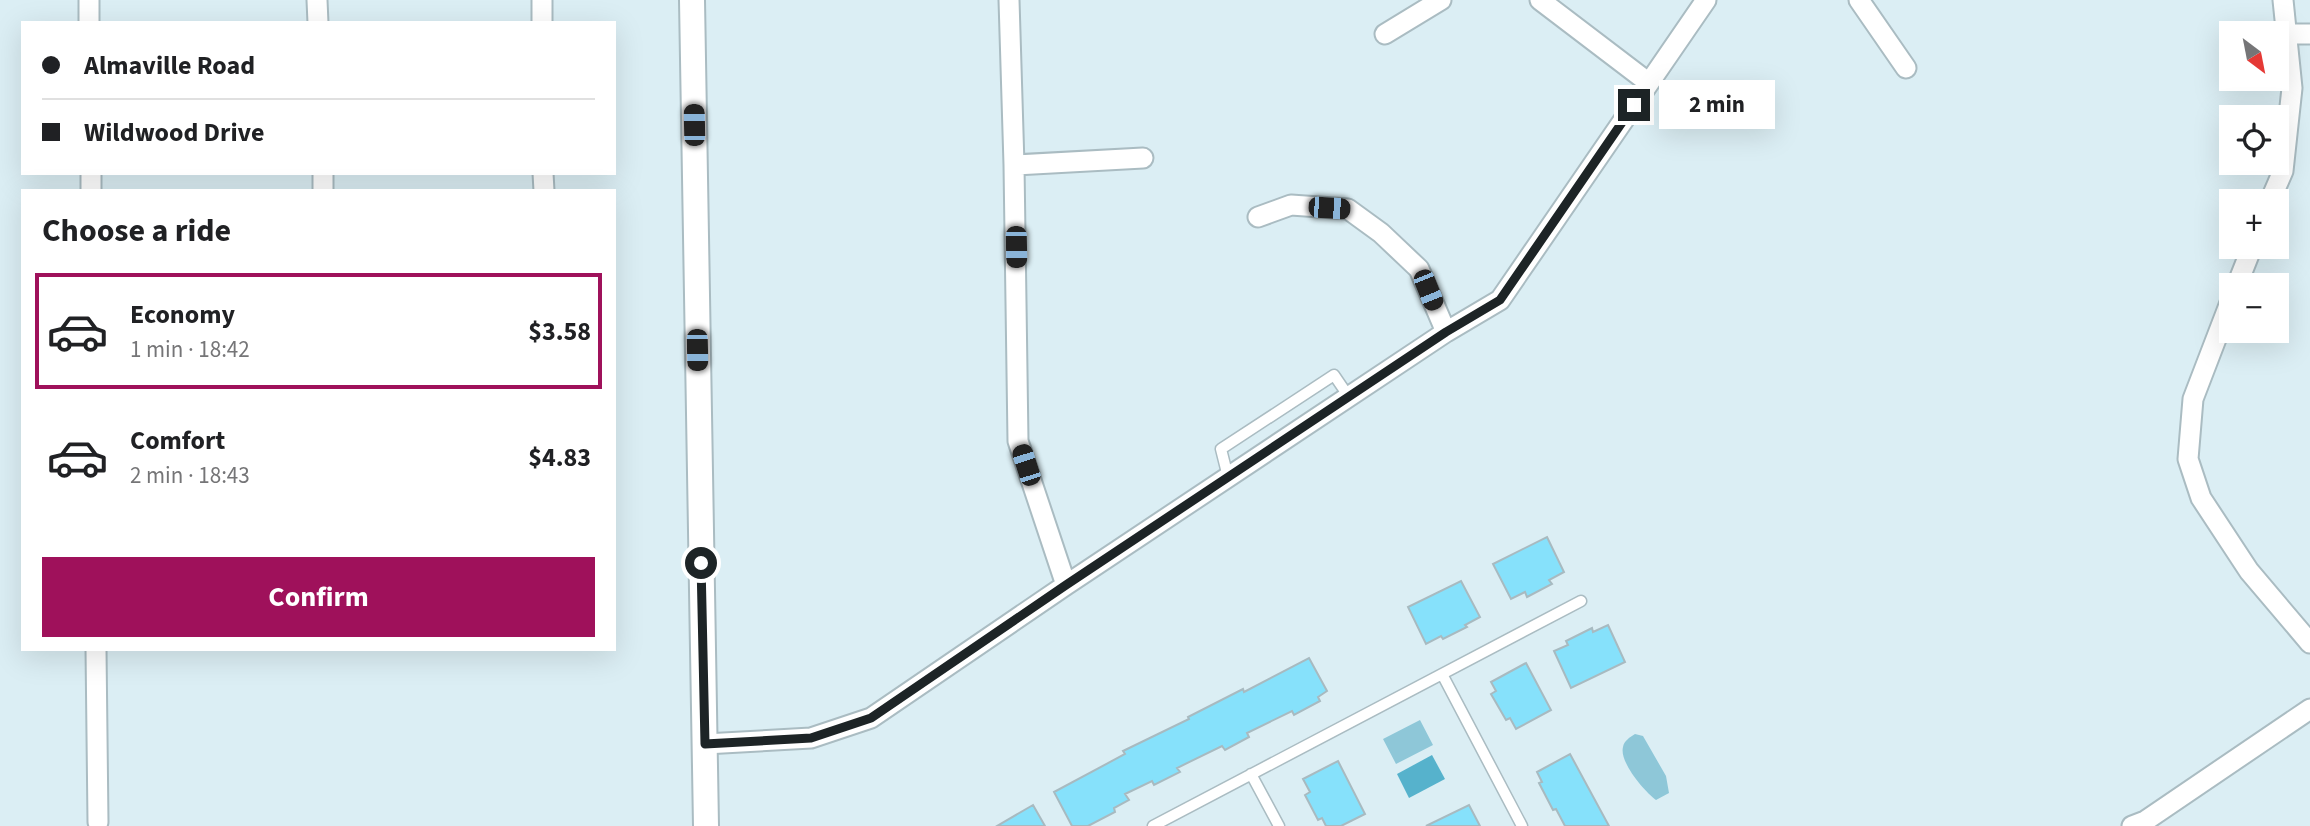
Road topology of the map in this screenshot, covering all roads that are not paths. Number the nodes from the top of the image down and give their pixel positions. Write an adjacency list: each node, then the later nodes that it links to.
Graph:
1 (89, 0): 11 (street)
2 (317, 0): 12 (street)
3 (542, 0): 13 (street)
4 (692, 0): 35 (street)
5 (1009, 0): 22 (street)
6 (1441, 0): 15 (street)
7 (1541, 0): 20 (street)
8 (1706, 0): 20 (street)
9 (1859, 0): 19 (street)
10 (2283, 0): 14 (street)
11 (89, 21)
12 (318, 21)
13 (542, 21)
14 (2285, 21)
15 (1385, 34)
16 (2289, 34): 17 (street)
17 (2310, 34)
18 (2289, 66): 23 (street)
19 (1906, 68)
20 (1649, 83): 26 (street)
21 (1143, 158): 22 (street)
22 (1014, 164): 29 (street)
23 (2275, 189)
24 (1258, 217): 26 (street)
25 (2219, 331): 31 (street)
26 (1446, 332): 27 (street)
27 (1349, 397): 28 (street); 28 (lane)
28 (1228, 477): 29 (street)
29 (1066, 585): 35 (street)
30 (1581, 601): 33 (lane)
31 (2310, 643)
32 (96, 651): 37 (street)
33 (1442, 674): 36 (lane); 42 (lane)
34 (2310, 709): 38 (street)
35 (705, 744): 39 (street)
36 (1251, 774): 40 (lane); 41 (lane)
37 (98, 822)
38 (2142, 824)
39 (706, 826)
40 (1153, 826)
41 (1279, 826)
42 (1522, 826)

